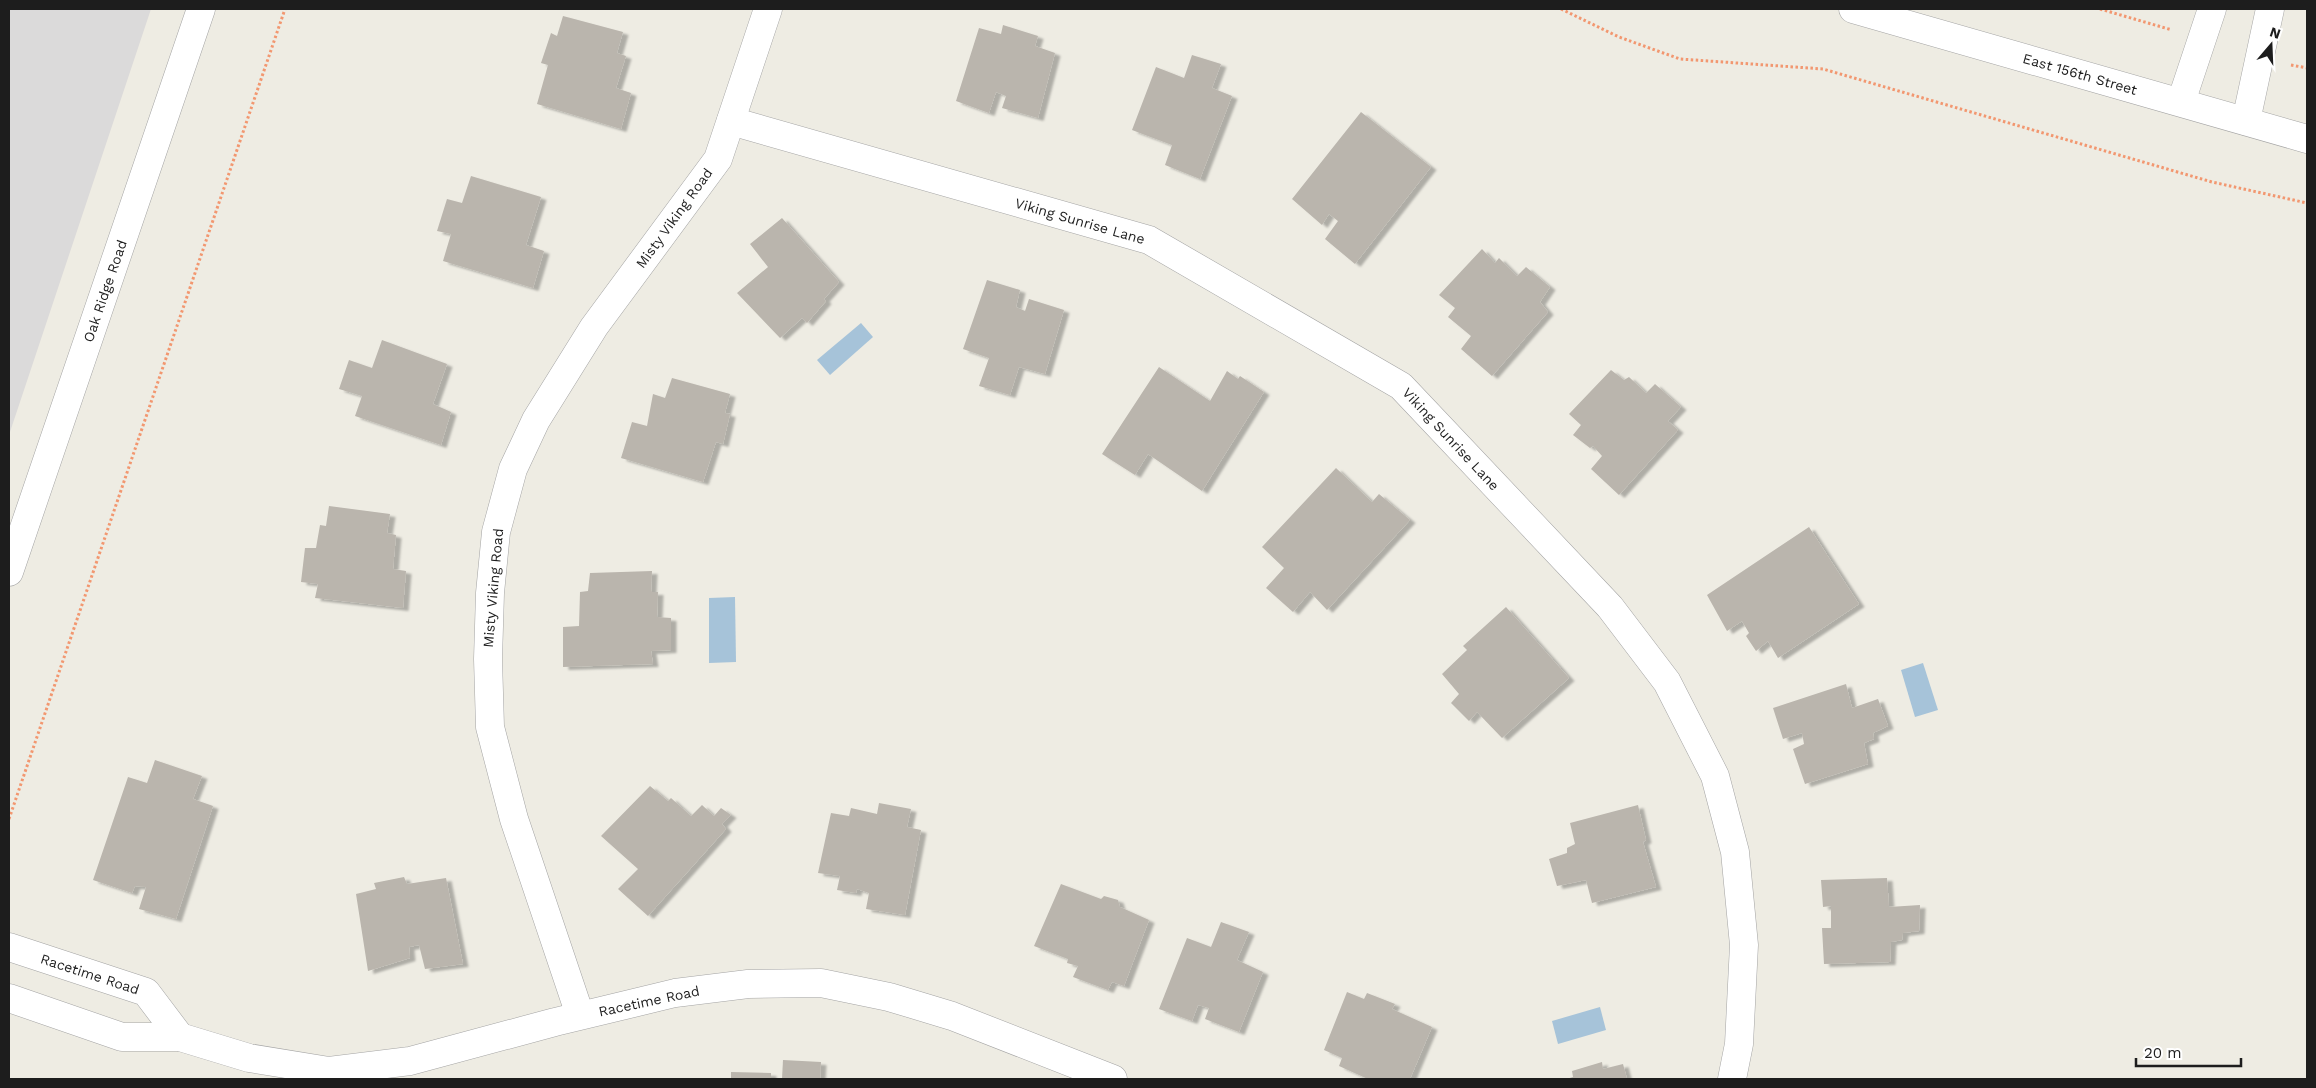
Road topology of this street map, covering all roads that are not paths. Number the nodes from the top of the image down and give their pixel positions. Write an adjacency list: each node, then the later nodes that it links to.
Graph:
1 (200, 9): 10 (street, Oak Ridge Road)
2 (768, 9): 7 (street, Misty Viking Road)
3 (1853, 9): 6 (street, East 156th Street)
4 (2212, 9): 6 (street)
5 (2270, 9): 8 (street)
6 (2181, 102): 8 (street, East 156th Street)
7 (731, 121): 13 (street, Misty Viking Road); 16 (street, Viking Sunrise Lane)
8 (2246, 121): 9 (street, East 156th Street)
9 (2307, 139)
10 (9, 572)
11 (9, 947): 14 (street, Racetime Road)
12 (9, 998): 14 (street, Racetime Road)
13 (580, 1015): 14 (street, Racetime Road); 15 (street, Racetime Road)
14 (180, 1037)
15 (1112, 1079)
16 (1732, 1079)

